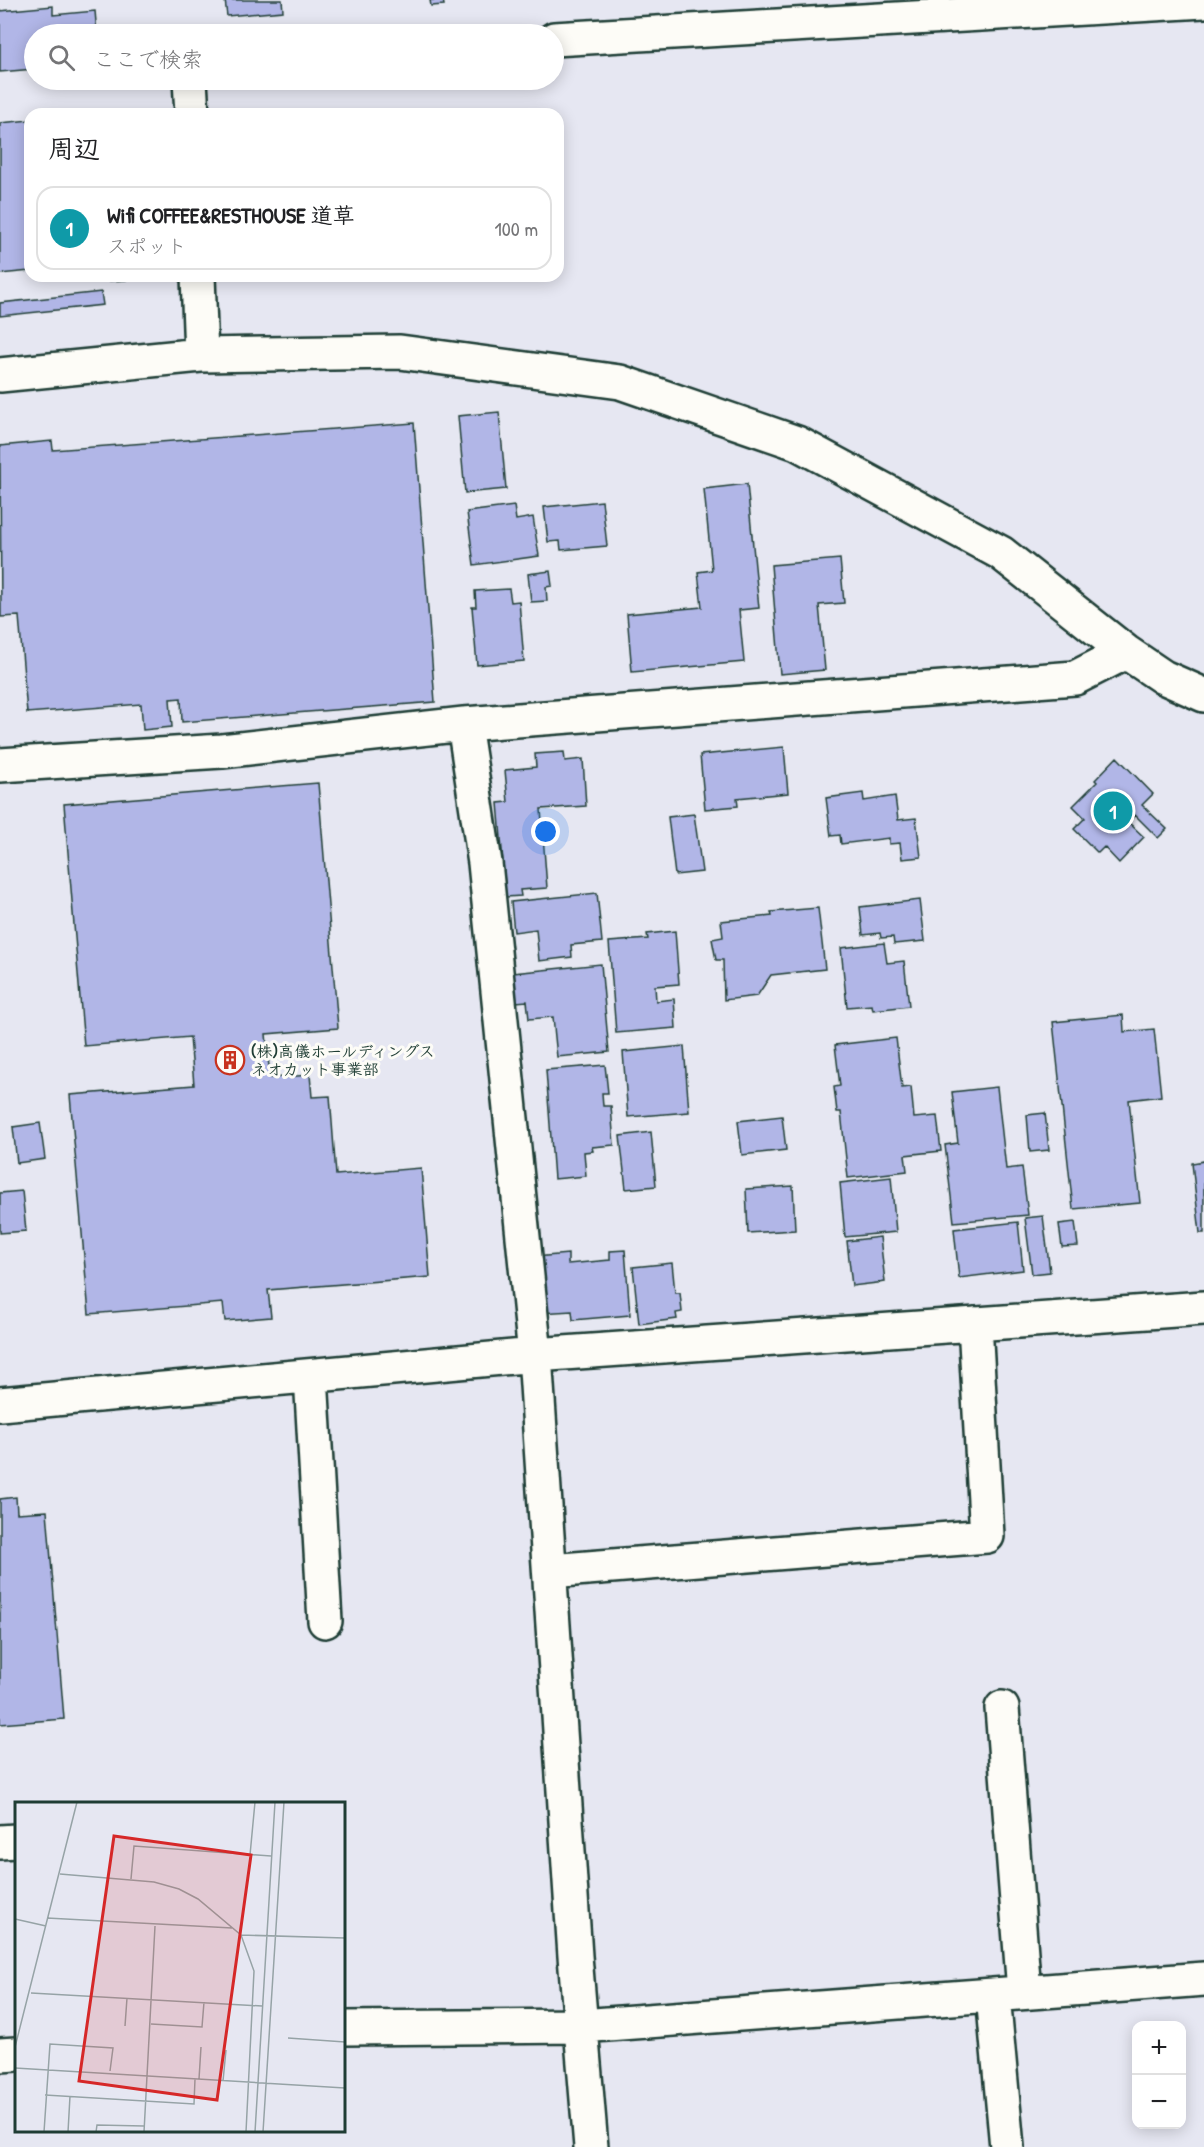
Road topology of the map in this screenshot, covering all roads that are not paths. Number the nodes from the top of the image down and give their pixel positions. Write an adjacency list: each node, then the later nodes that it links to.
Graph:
1 (1197, 1): 2 (street)
2 (564, 38)
3 (191, 90): 4 (street)
4 (192, 108)
5 (198, 282): 6 (street)
6 (201, 355): 7 (street); 8 (street)
7 (0, 375)
8 (1126, 652): 9 (street); 10 (street)
9 (1204, 695)
10 (464, 724): 11 (street); 14 (street)
11 (0, 765)
12 (1204, 1308): 13 (street)
13 (975, 1324): 14 (street); 17 (street)
14 (535, 1355): 15 (street); 17 (street)
15 (311, 1376): 16 (street); 18 (street)
16 (0, 1404)
17 (550, 1571): 24 (street)
18 (325, 1621)
19 (1002, 1708): 23 (street)
20 (15, 1841): 21 (street)
21 (0, 1842)
22 (1204, 1979): 23 (street)
23 (1009, 1994): 24 (street); 29 (street)
24 (581, 2026): 25 (street); 28 (street)
25 (345, 2028)
26 (15, 2054): 27 (street)
27 (0, 2055)
28 (591, 2147)
29 (1007, 2147)

